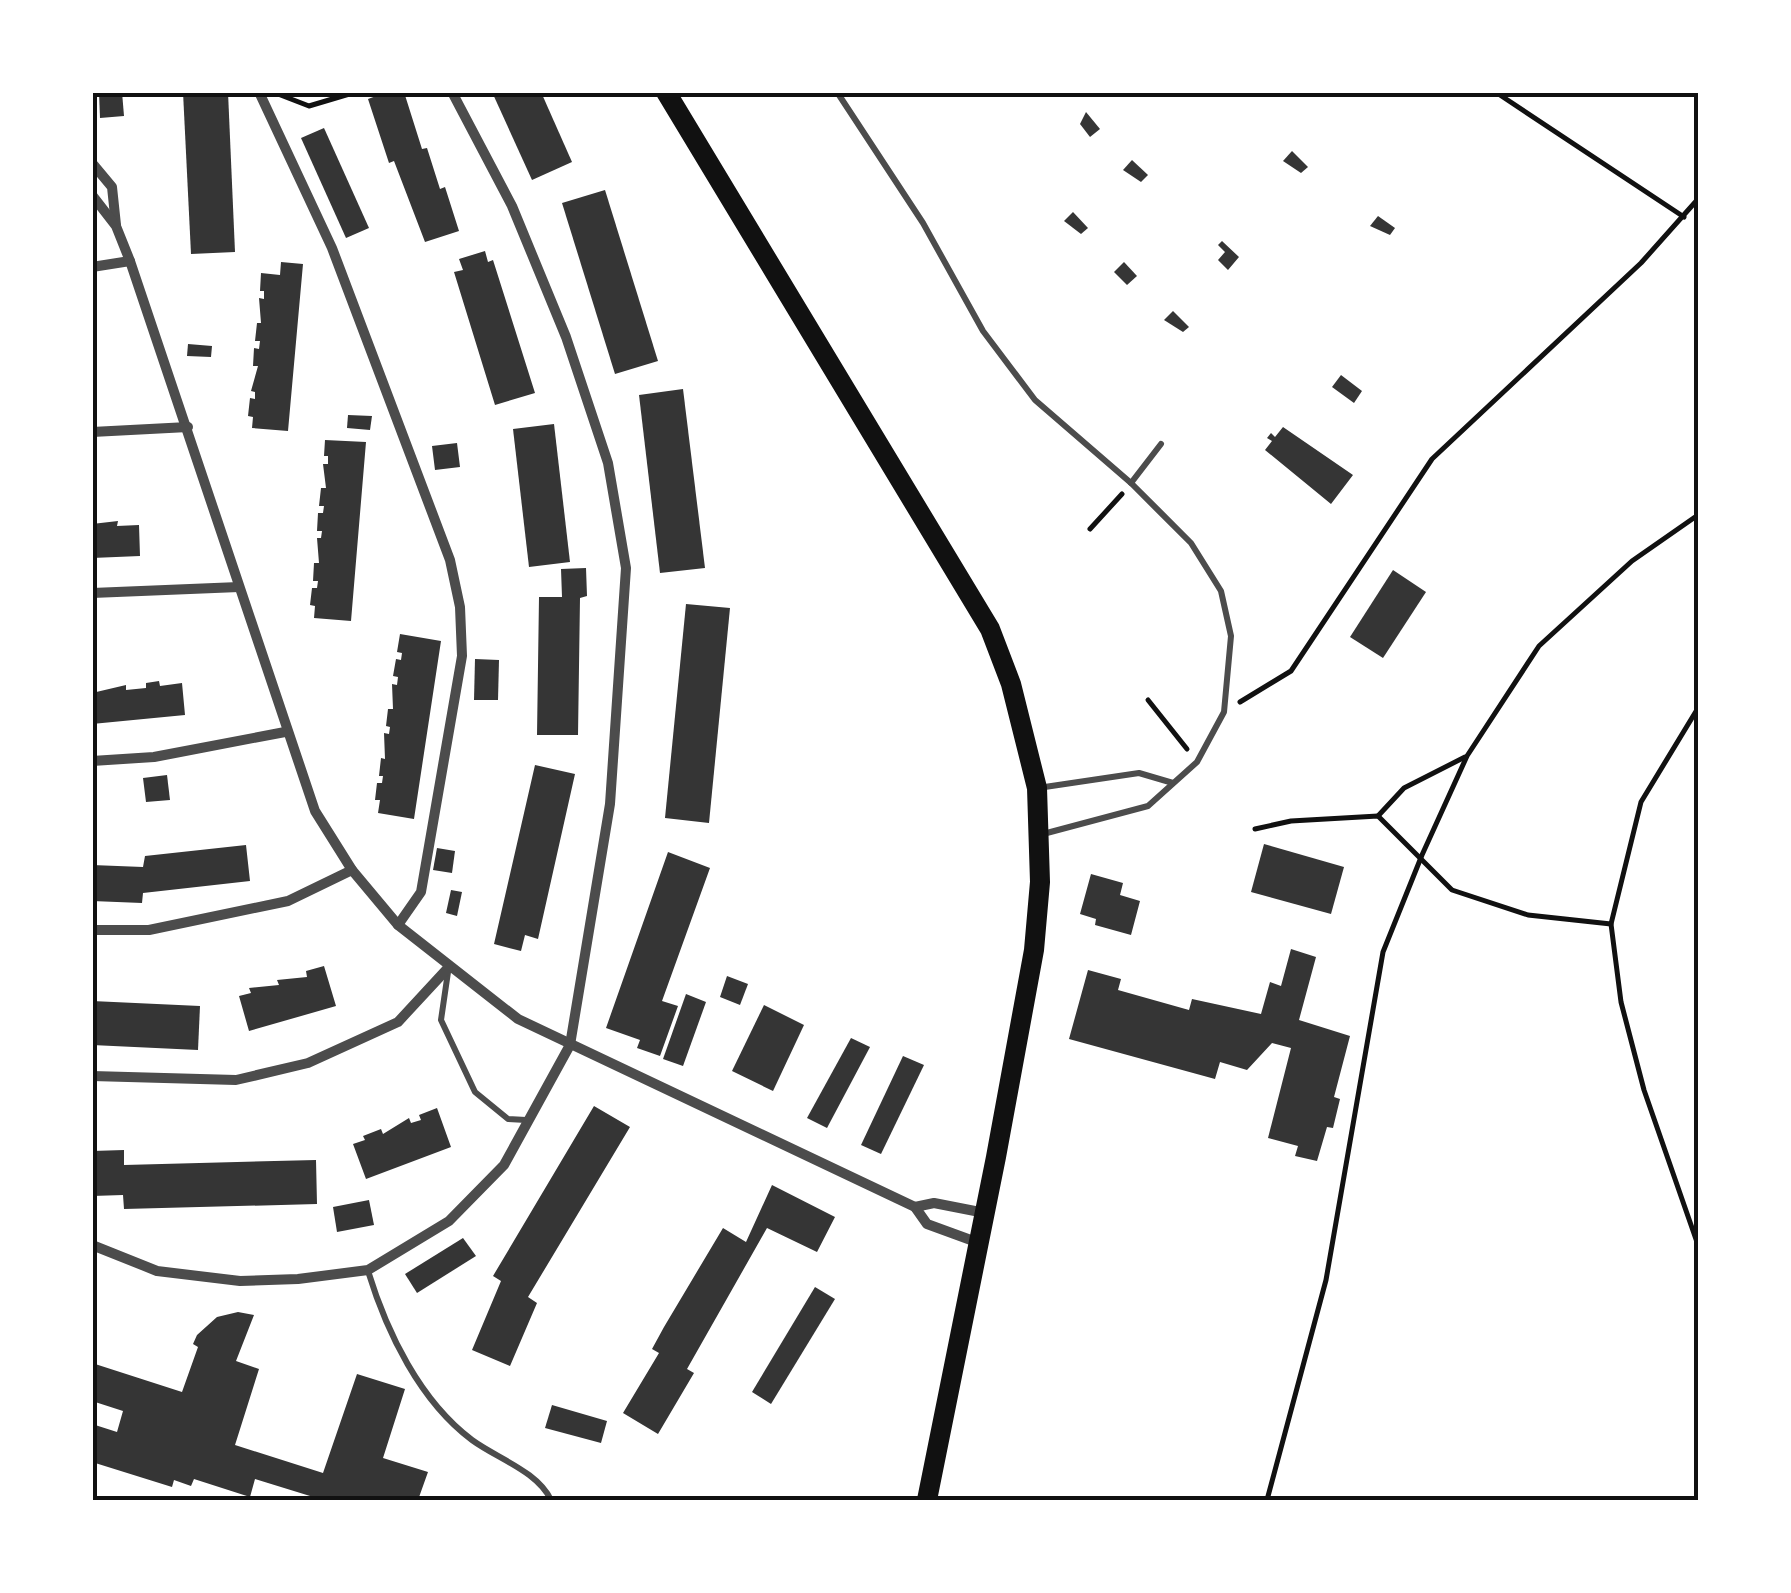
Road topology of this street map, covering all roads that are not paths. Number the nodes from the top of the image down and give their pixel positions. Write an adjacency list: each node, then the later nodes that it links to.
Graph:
1 (259, 92): 22 (street)
2 (452, 92): 25 (street)
3 (666, 92): 19 (main road)
4 (837, 92): 13 (lane)
5 (92, 162): 7 (street)
6 (92, 196): 7 (street)
7 (116, 226): 8 (street)
8 (130, 261): 9 (street); 10 (street)
9 (92, 267)
10 (188, 427): 11 (street); 14 (street)
11 (92, 432)
12 (1160, 444): 13 (lane)
13 (1131, 483): 18 (lane)
14 (238, 587): 15 (street); 16 (street)
15 (92, 593)
16 (285, 732): 17 (street); 21 (street)
17 (92, 762)
18 (1174, 783): 19 (lane); 20 (lane)
19 (1038, 788): 20 (main road)
20 (1042, 834): 29 (main road)
21 (352, 870): 22 (street); 23 (street)
22 (398, 925): 24 (street)
23 (92, 930)
24 (448, 968): 25 (street); 26 (street); 27 (lane)
25 (570, 1045): 27 (street); 28 (street)
26 (92, 1076)
27 (526, 1120): 32 (street)
28 (915, 1207): 29 (street); 30 (street)
29 (986, 1213): 30 (main road)
30 (979, 1242): 34 (main road)
31 (92, 1244): 32 (street)
32 (368, 1270): 33 (lane)
33 (551, 1500)
34 (927, 1500)

